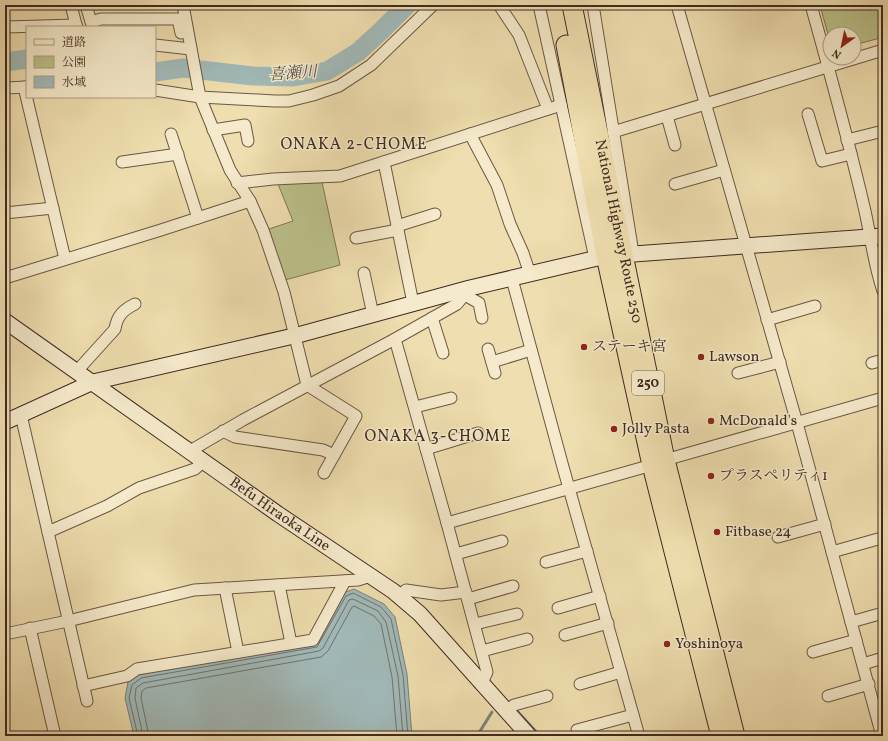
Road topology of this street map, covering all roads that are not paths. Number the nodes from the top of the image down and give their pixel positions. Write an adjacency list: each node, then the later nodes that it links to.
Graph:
1 (70, 5): 13 (street)
2 (86, 5): 12 (street)
3 (183, 5): 18 (street)
4 (433, 5): 24 (street)
5 (499, 5): 28 (street)
6 (539, 5): 27 (street)
7 (559, 5): 16 (highway, National Highway Route 250 / 250)
8 (572, 5): 16 (highway, National Highway Route 250 / 250)
9 (593, 5): 33 (street)
10 (677, 5): 26 (street)
11 (811, 5): 20 (street)
12 (91, 24): 18 (street)
13 (76, 26)
14 (5, 27): 15 (street)
15 (26, 27)
16 (570, 29): 55 (highway, National Highway Route 250 / 250)
17 (156, 45): 18 (street)
18 (190, 48): 24 (street)
19 (883, 50): 20 (street)
20 (828, 67): 26 (street); 36 (street)
21 (26, 87): 22 (street)
22 (5, 88)
23 (156, 90): 24 (street)
24 (200, 97): 31 (street)
25 (28, 98): 47 (street)
26 (705, 104): 30 (street); 43 (street)
27 (561, 105): 28 (street); 55 (street)
28 (548, 109): 35 (street)
29 (808, 114): 40 (street)
30 (667, 116): 33 (street); 38 (street)
31 (213, 130): 37 (street); 44 (street)
32 (883, 131): 36 (street)
33 (613, 132): 55 (street)
34 (171, 134): 39 (street)
35 (470, 134): 42 (street); 58 (street)
36 (847, 140): 40 (street)
37 (248, 141)
38 (675, 145)
39 (178, 154): 41 (street); 50 (street)
40 (851, 154): 52 (street)
41 (122, 162)
42 (384, 162): 44 (street); 51 (street)
43 (724, 170): 45 (street); 54 (street)
44 (237, 183): 46 (street)
45 (674, 184)
46 (250, 201): 50 (street); 71 (street)
47 (53, 208): 48 (street); 56 (street)
48 (5, 213)
49 (435, 214): 51 (street)
50 (198, 218): 56 (street)
51 (398, 228): 53 (street); 63 (street)
52 (876, 236): 54 (street); 61 (street)
53 (356, 238)
54 (746, 246): 55 (street); 69 (street)
55 (614, 255): 58 (street); 95 (highway, National Highway Route 250 / 250)
56 (65, 259): 59 (street)
57 (364, 273): 66 (street)
58 (530, 274): 60 (street)
59 (5, 278)
60 (512, 279): 62 (street); 74 (street)
61 (883, 291)
62 (467, 292): 63 (street); 67 (street); 68 (street)
63 (414, 303): 66 (street)
64 (135, 304): 78 (street)
65 (815, 306): 69 (street)
66 (373, 315): 71 (street)
67 (432, 318): 72 (street); 75 (street)
68 (482, 318)
69 (767, 320): 77 (street)
70 (5, 321): 78 (street, Befu Hiraoka Line)
71 (295, 336): 81 (street); 82 (street)
72 (395, 339): 82 (street); 85 (street)
73 (488, 349): 76 (street)
74 (531, 350): 76 (street); 97 (street)
75 (443, 353)
76 (492, 362): 79 (street)
77 (780, 362): 80 (street); 88 (street)
78 (77, 371): 81 (street, Befu Hiraoka Line)
79 (495, 373)
80 (738, 373)
81 (94, 382): 86 (street); 92 (street, Befu Hiraoka Line)
82 (307, 385): 89 (street); 93 (street)
83 (451, 398): 85 (street)
84 (883, 398): 88 (street)
85 (415, 407): 91 (street)
86 (21, 415): 87 (street); 100 (street)
87 (5, 422)
88 (797, 423): 95 (street); 99 (street)
89 (224, 431): 92 (street); 93 (street)
90 (478, 433): 91 (street)
91 (426, 449): 98 (street)
92 (190, 451): 94 (street, Befu Hiraoka Line)
93 (334, 455): 96 (street)
94 (204, 461): 100 (street); 108 (street, Befu Hiraoka Line)
95 (658, 462): 97 (street); 148 (highway, National Highway Route 250 / 250); 149 (highway, National Highway Route 250 / 250)
96 (324, 473)
97 (569, 487): 98 (street); 104 (street)
98 (447, 523): 106 (street)
99 (825, 524): 101 (street); 105 (street)
100 (48, 532): 119 (street)
101 (778, 537)
102 (878, 539): 105 (street)
103 (502, 541): 106 (street)
104 (587, 551): 107 (street); 115 (street)
105 (832, 552): 120 (street)
106 (456, 554): 114 (street)
107 (546, 562)
108 (370, 576): 109 (street); 113 (street, Befu Hiraoka Line)
109 (345, 581): 110 (street); 128 (street)
110 (280, 585): 112 (street); 128 (street)
111 (513, 586): 114 (street)
112 (225, 588): 119 (street); 129 (street)
113 (399, 596): 114 (street); 135 (street, Befu Hiraoka Line)
114 (467, 596): 122 (street)
115 (600, 596): 116 (street); 121 (street)
116 (558, 608)
117 (883, 613): 120 (street)
118 (517, 614): 122 (street)
119 (68, 620): 123 (street); 138 (street)
120 (851, 622): 127 (street)
121 (608, 623): 125 (street); 134 (street)
122 (475, 624): 130 (street)
123 (30, 628): 124 (street); 145 (street)
124 (5, 634)
125 (565, 635)
126 (528, 639): 130 (street)
127 (856, 640): 131 (street); 133 (street)
128 (291, 643): 129 (street)
129 (238, 652): 138 (street)
130 (482, 652): 135 (street)
131 (813, 652)
132 (883, 658): 133 (street)
133 (863, 664): 137 (street)
134 (621, 672): 136 (street); 143 (street)
135 (482, 683): 142 (street, Befu Hiraoka Line)
136 (580, 684)
137 (869, 684): 140 (street); 150 (street)
138 (83, 686): 141 (street)
139 (547, 696): 142 (street)
140 (828, 696)
141 (87, 701)
142 (507, 711): 146 (street, Befu Hiraoka Line)
143 (633, 715): 144 (street); 147 (street)
144 (577, 730)
145 (55, 736)
146 (529, 736)
147 (640, 736)
148 (721, 736)
149 (735, 736)
150 (882, 736)

